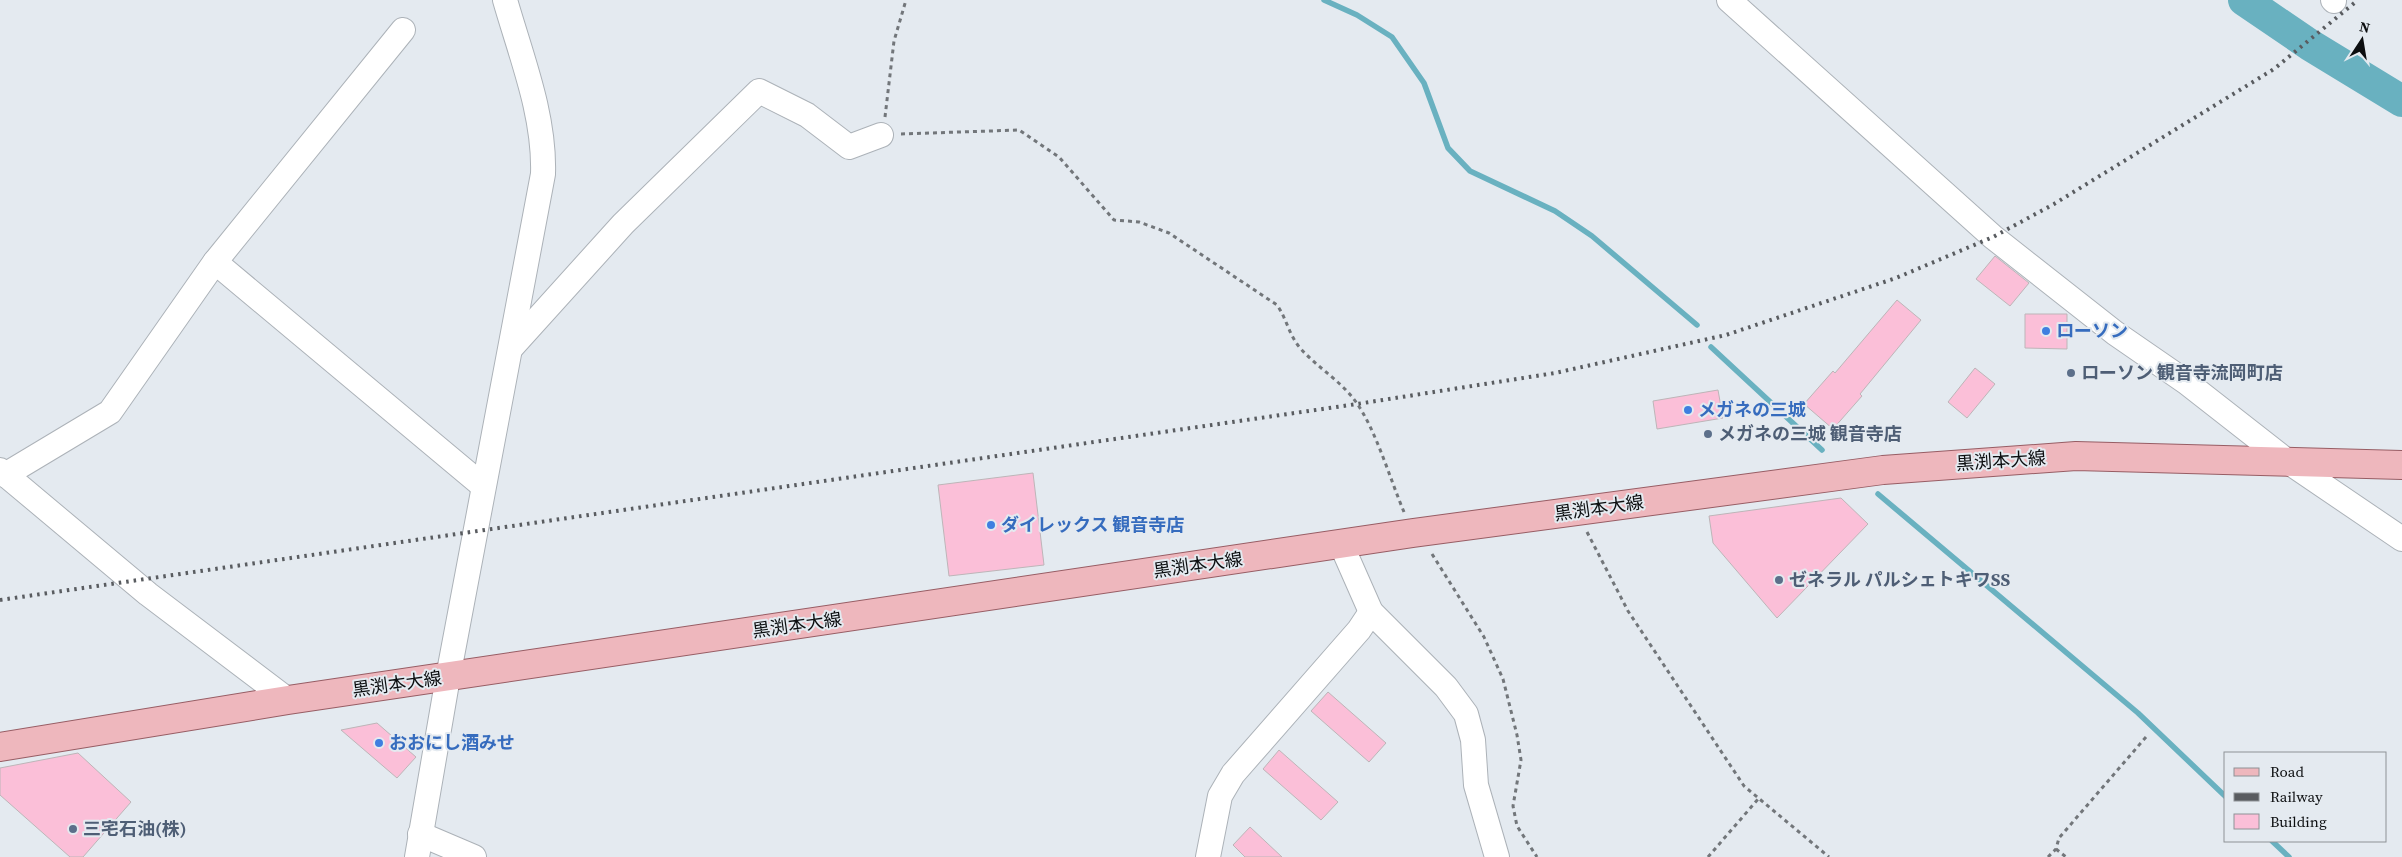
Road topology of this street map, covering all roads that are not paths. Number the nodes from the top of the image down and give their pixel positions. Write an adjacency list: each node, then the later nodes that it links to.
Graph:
1 (505, 0): 6 (street)
2 (1729, 0): 7 (street)
3 (403, 30): 5 (street)
4 (881, 135): 6 (street)
5 (215, 262): 9 (street); 10 (street)
6 (511, 348): 10 (street)
7 (2287, 461): 8 (main road, 黒渕本大線); 11 (street); 12 (main road, 黒渕本大線)
8 (2402, 465)
9 (2, 472): 15 (street)
10 (483, 486): 14 (street)
11 (2402, 539)
12 (1342, 544): 13 (street); 14 (main road, 黒渕本大線)
13 (1371, 612): 19 (street); 20 (street)
14 (448, 676): 15 (main road, 黒渕本大線); 17 (street)
15 (288, 700): 16 (main road, 黒渕本大線)
16 (0, 747)
17 (418, 846): 18 (street)
18 (474, 857)
19 (1208, 857)
20 (1497, 857)

